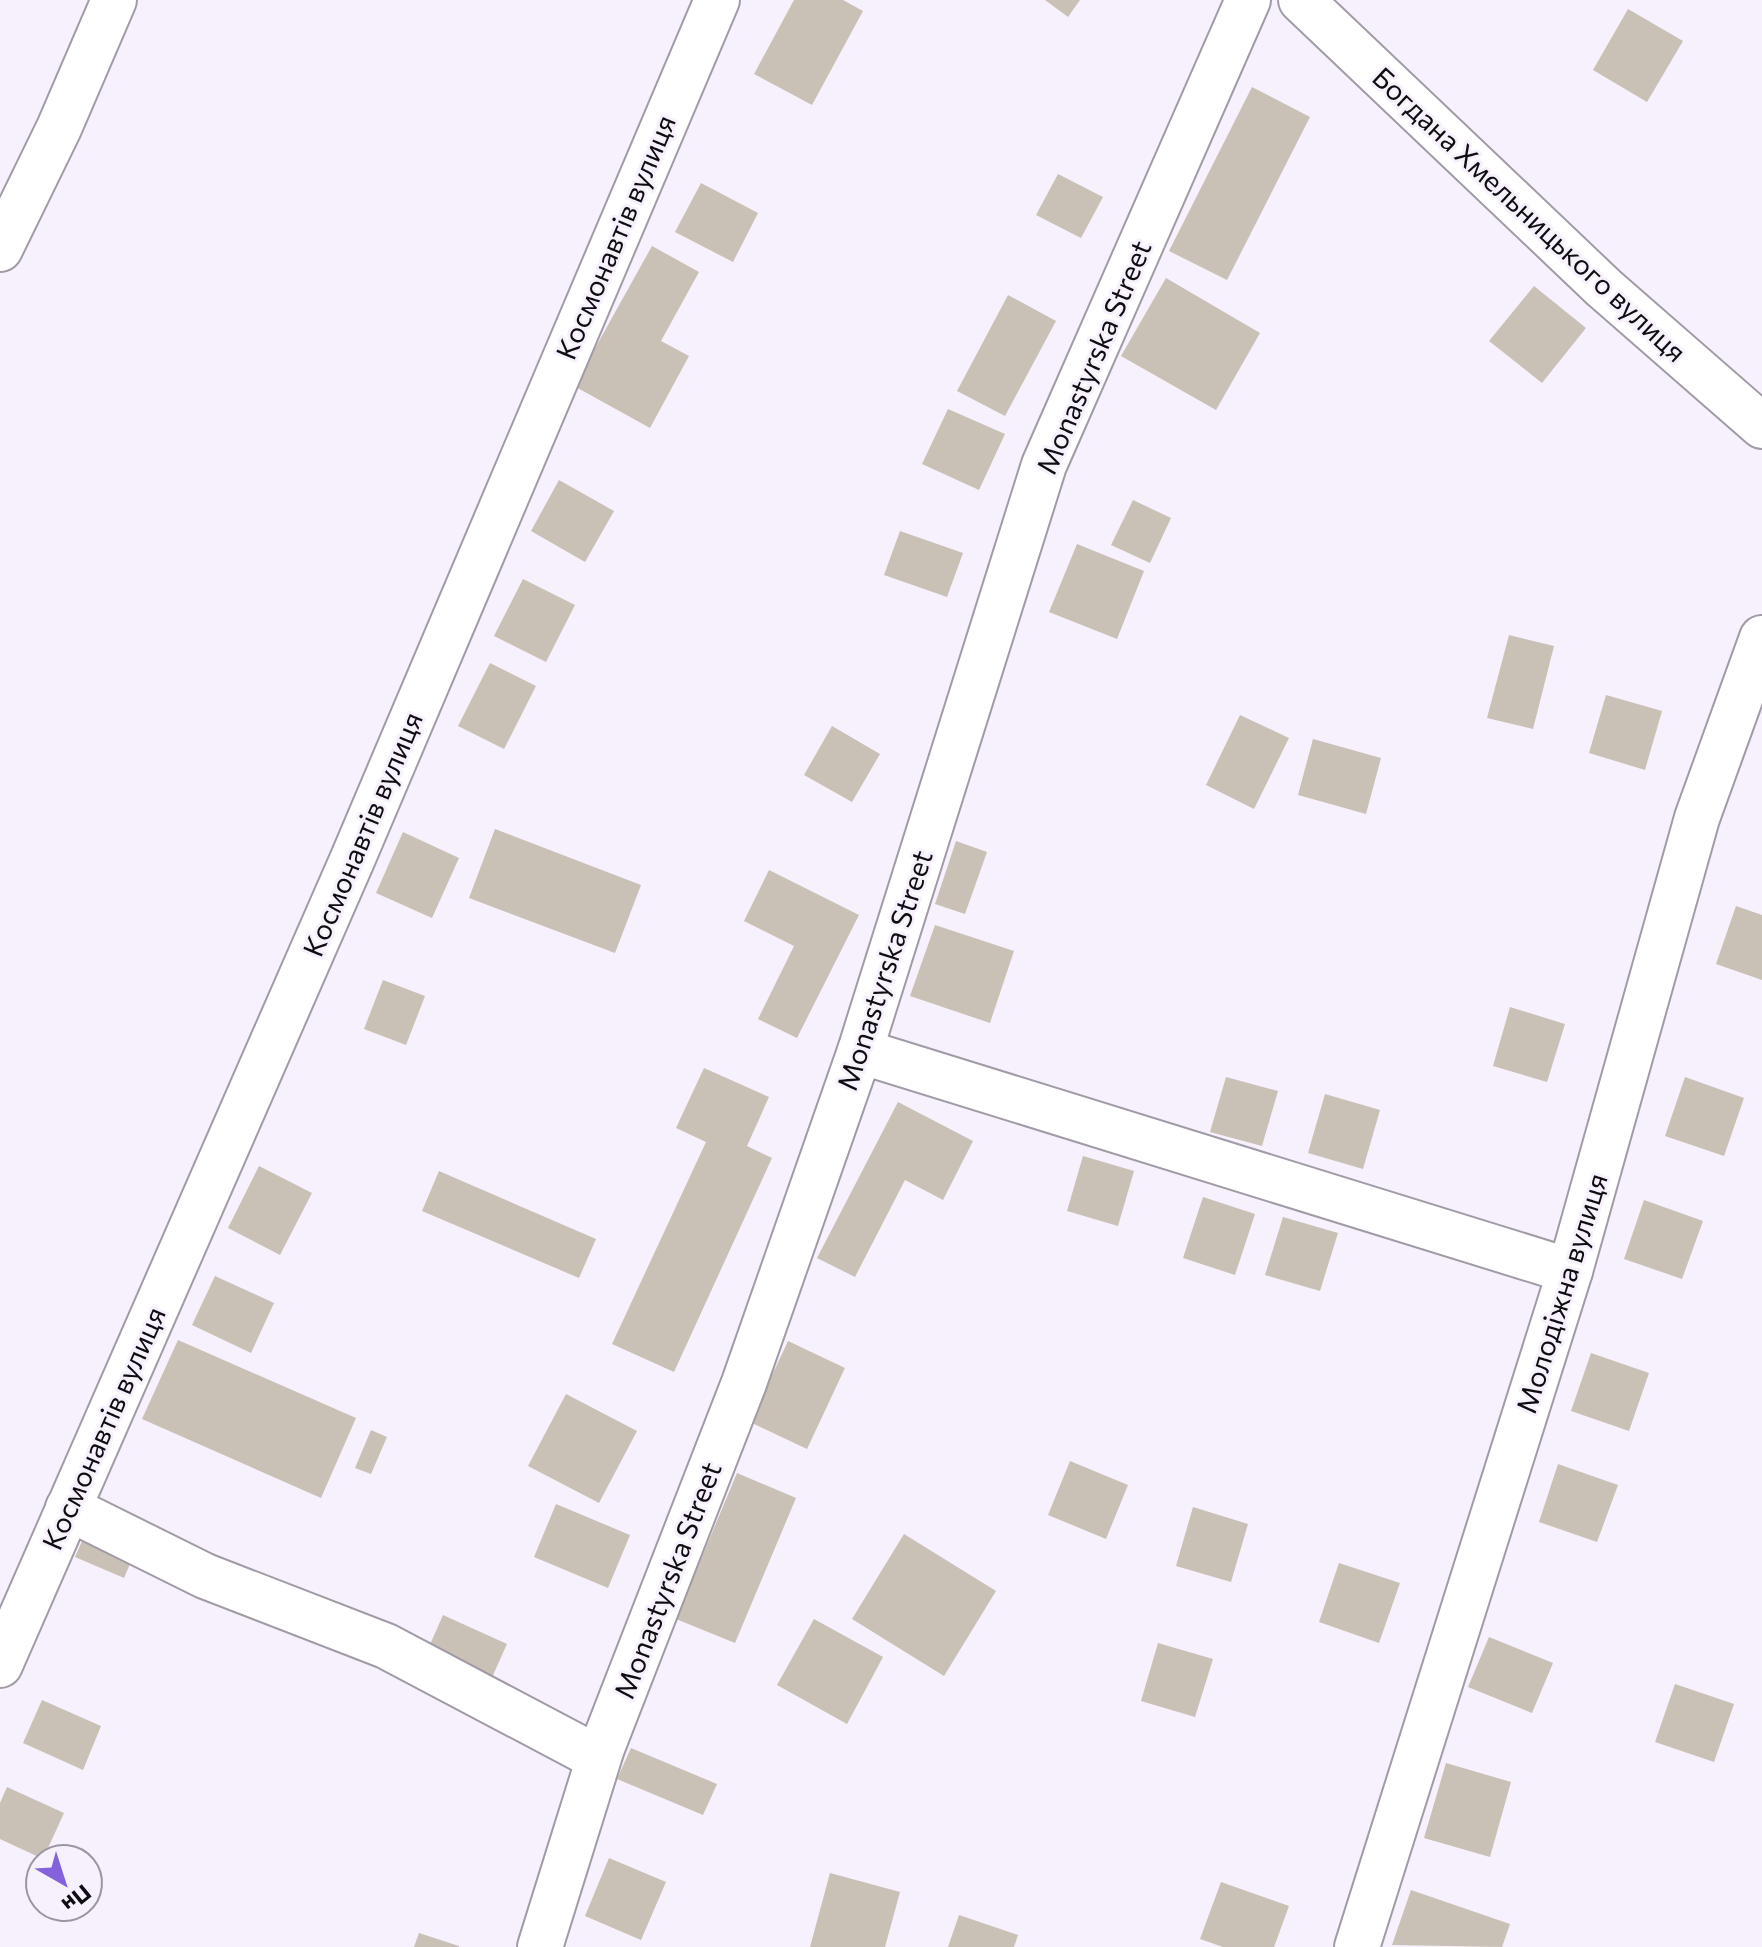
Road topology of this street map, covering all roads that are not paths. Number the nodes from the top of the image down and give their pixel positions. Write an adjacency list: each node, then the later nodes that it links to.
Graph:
1 (114, 0): 5 (street)
2 (717, 0): 10 (street, Космонавтів вулиця)
3 (1248, 0): 8 (street, Monastyrska Street)
4 (1301, 0): 6 (street, Богдана Хмельницького вулиця)
5 (0, 249)
6 (1762, 426)
7 (1762, 638): 9 (street, Молодіжна вулиця)
8 (860, 1051): 9 (street); 12 (street, Monastyrska Street)
9 (1570, 1271): 14 (street, Молодіжна вулиця)
10 (68, 1508): 11 (street, Космонавтів вулиця); 12 (street)
11 (0, 1665)
12 (598, 1758): 13 (street, Monastyrska Street)
13 (540, 1947)
14 (1357, 1947)

